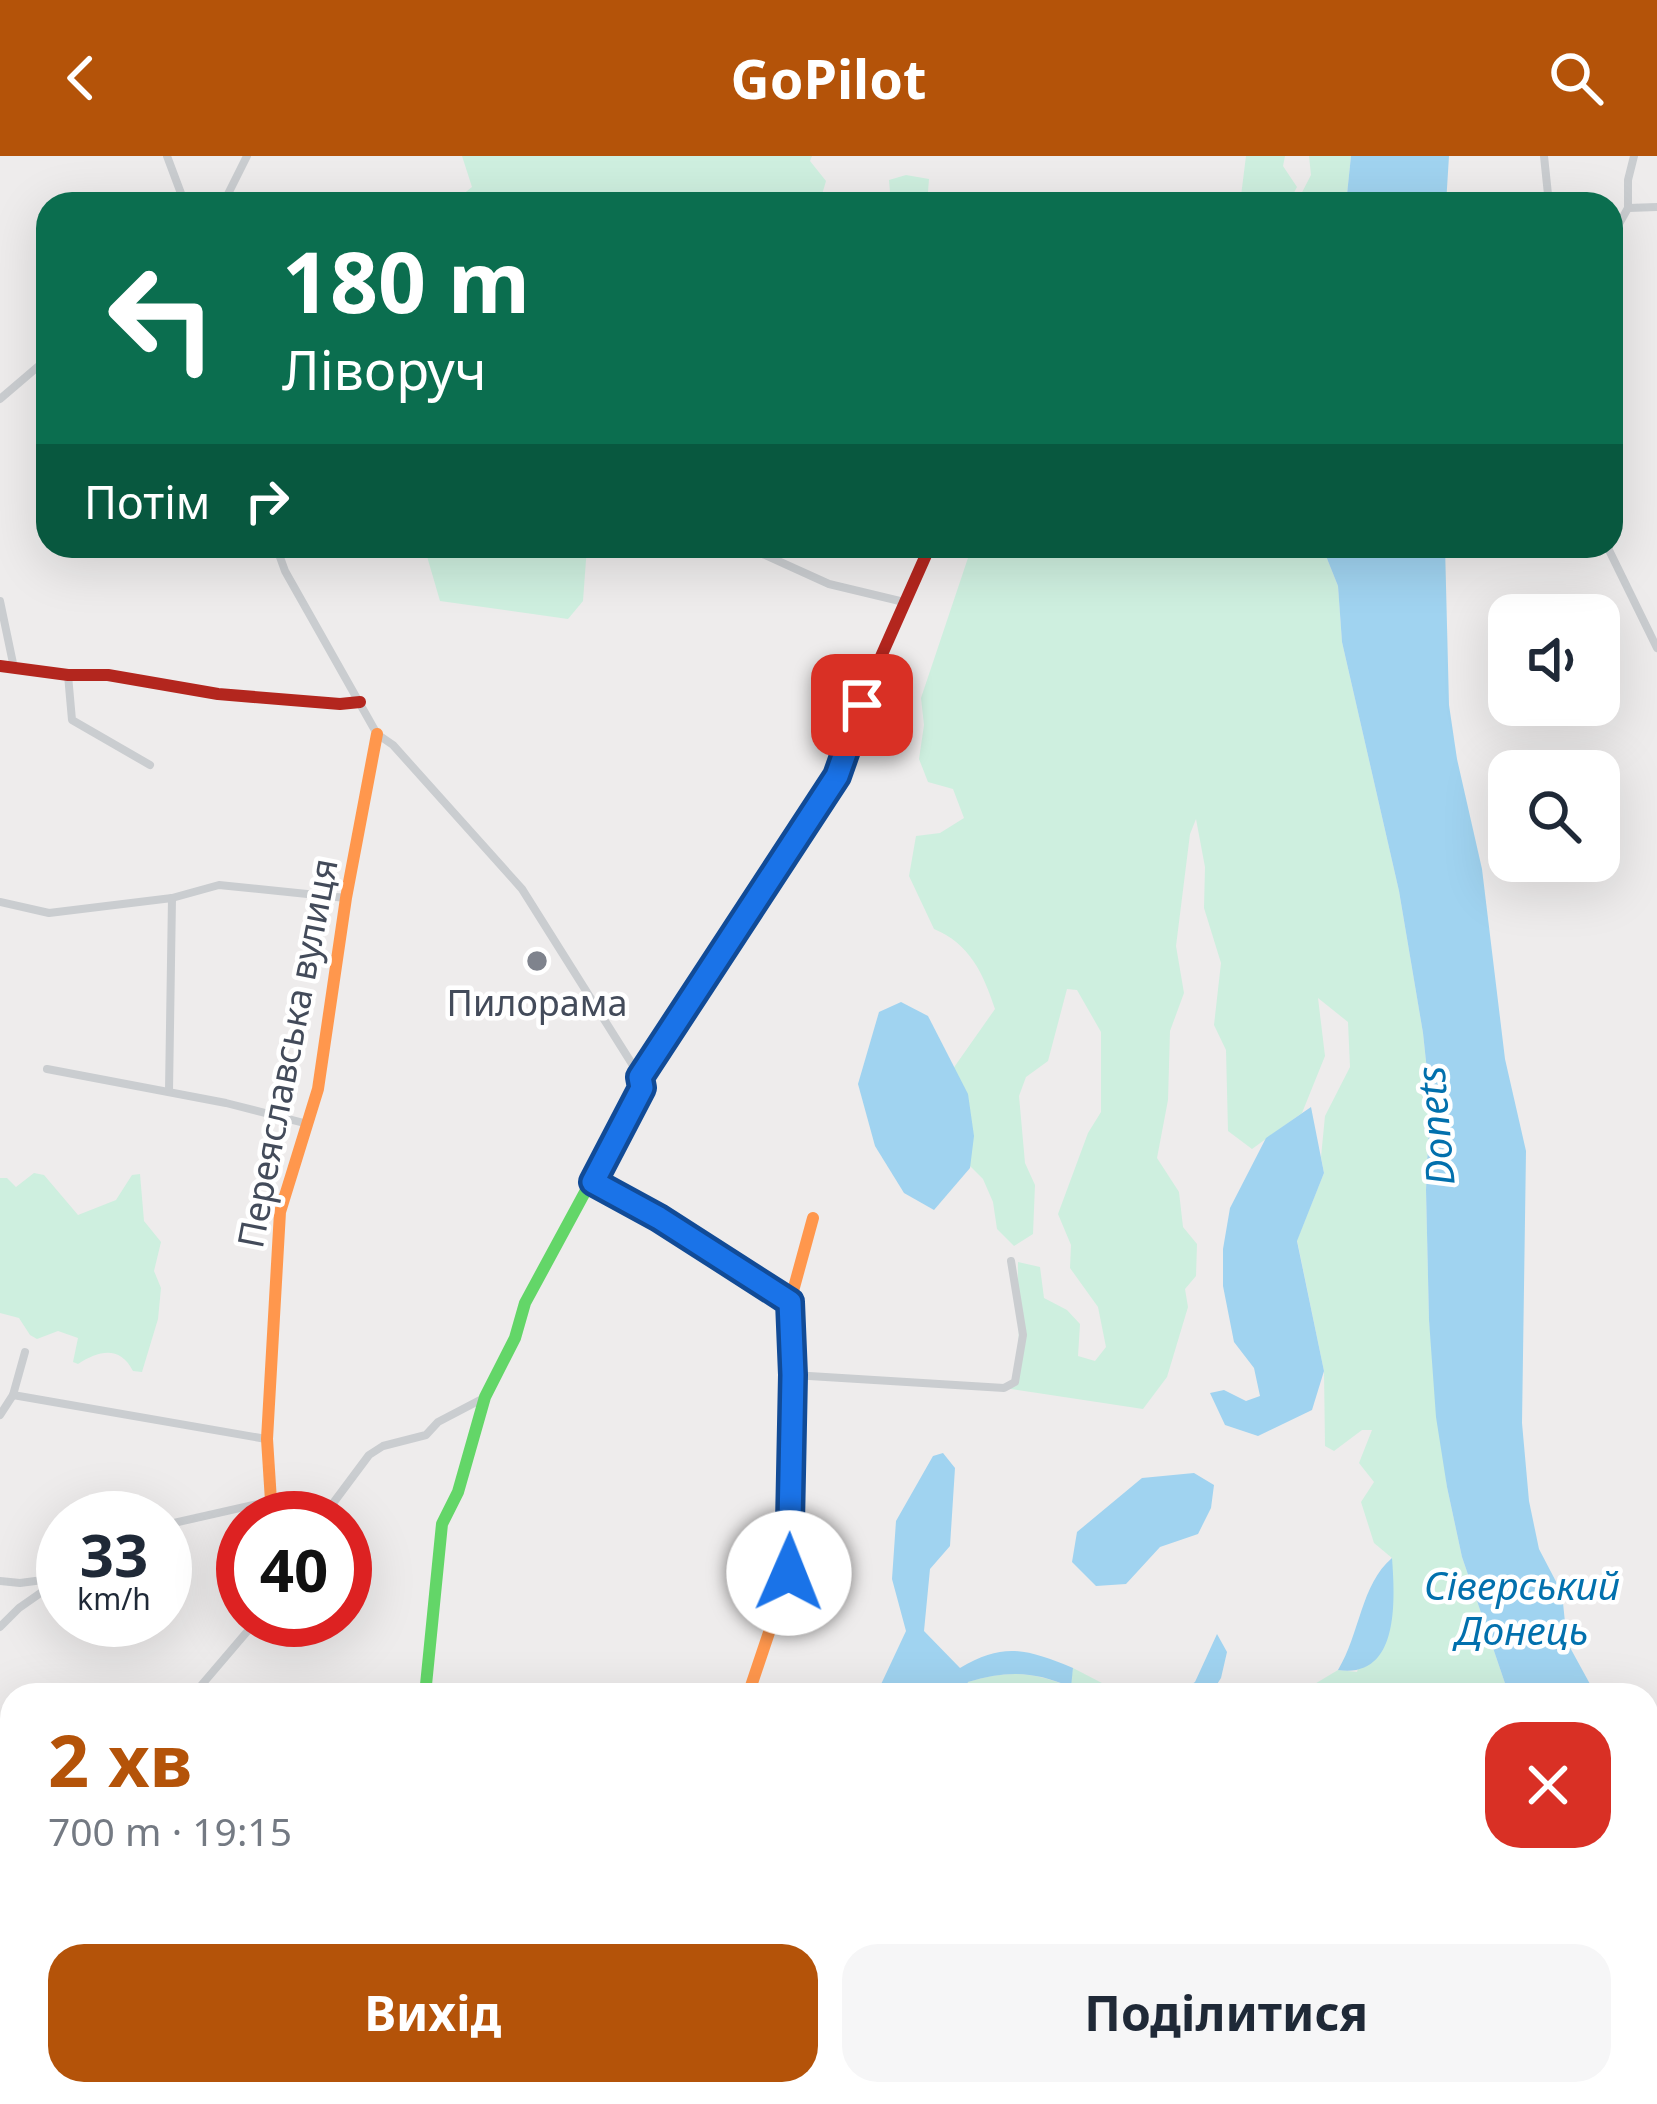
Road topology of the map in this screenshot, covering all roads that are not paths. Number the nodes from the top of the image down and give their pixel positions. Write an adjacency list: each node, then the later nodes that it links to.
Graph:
1 (167, 156): 5 (street)
2 (247, 156): 6 (street)
3 (1544, 156): 7 (street)
4 (1634, 156): 9 (street)
5 (180, 192)
6 (229, 192)
7 (1548, 192)
8 (1657, 207): 9 (street)
9 (1628, 208): 10 (street)
10 (1623, 217)
11 (36, 368): 12 (street)
12 (0, 399)
13 (280, 558): 22 (street)
14 (772, 558): 18 (street)
15 (924, 558): 18 (street)
16 (1613, 558): 19 (street)
17 (0, 601): 20 (street)
18 (904, 602): 29 (street)
19 (1657, 647)
20 (7, 668): 21 (street)
21 (68, 675): 22 (street); 24 (street)
22 (360, 702): 23 (street)
23 (376, 734): 26 (street, Переяславська вулиця); 29 (street)
24 (150, 766)
25 (172, 898): 26 (street); 27 (street); 30 (street)
26 (346, 898): 31 (street, Переяславська вулиця)
27 (0, 902)
28 (46, 1069): 30 (street)
29 (640, 1077): 32 (street)
30 (169, 1091): 31 (street)
31 (304, 1123): 41 (street, Переяславська вулиця)
32 (593, 1182): 35 (street); 39 (street)
33 (813, 1218): 35 (street)
34 (1011, 1261): 37 (street)
35 (790, 1302): 37 (street)
36 (25, 1352): 38 (street)
37 (793, 1375): 51 (street)
38 (13, 1395): 40 (street); 41 (street)
39 (485, 1397): 43 (street); 50 (street)
40 (0, 1415)
41 (267, 1439): 42 (street, Переяславська вулиця)
42 (270, 1491)
43 (342, 1491)
44 (0, 1581): 45 (street)
45 (36, 1581)
46 (36, 1596): 47 (street)
47 (0, 1628)
48 (234, 1647): 49 (street)
49 (203, 1683)
50 (426, 1683)
51 (752, 1683)

